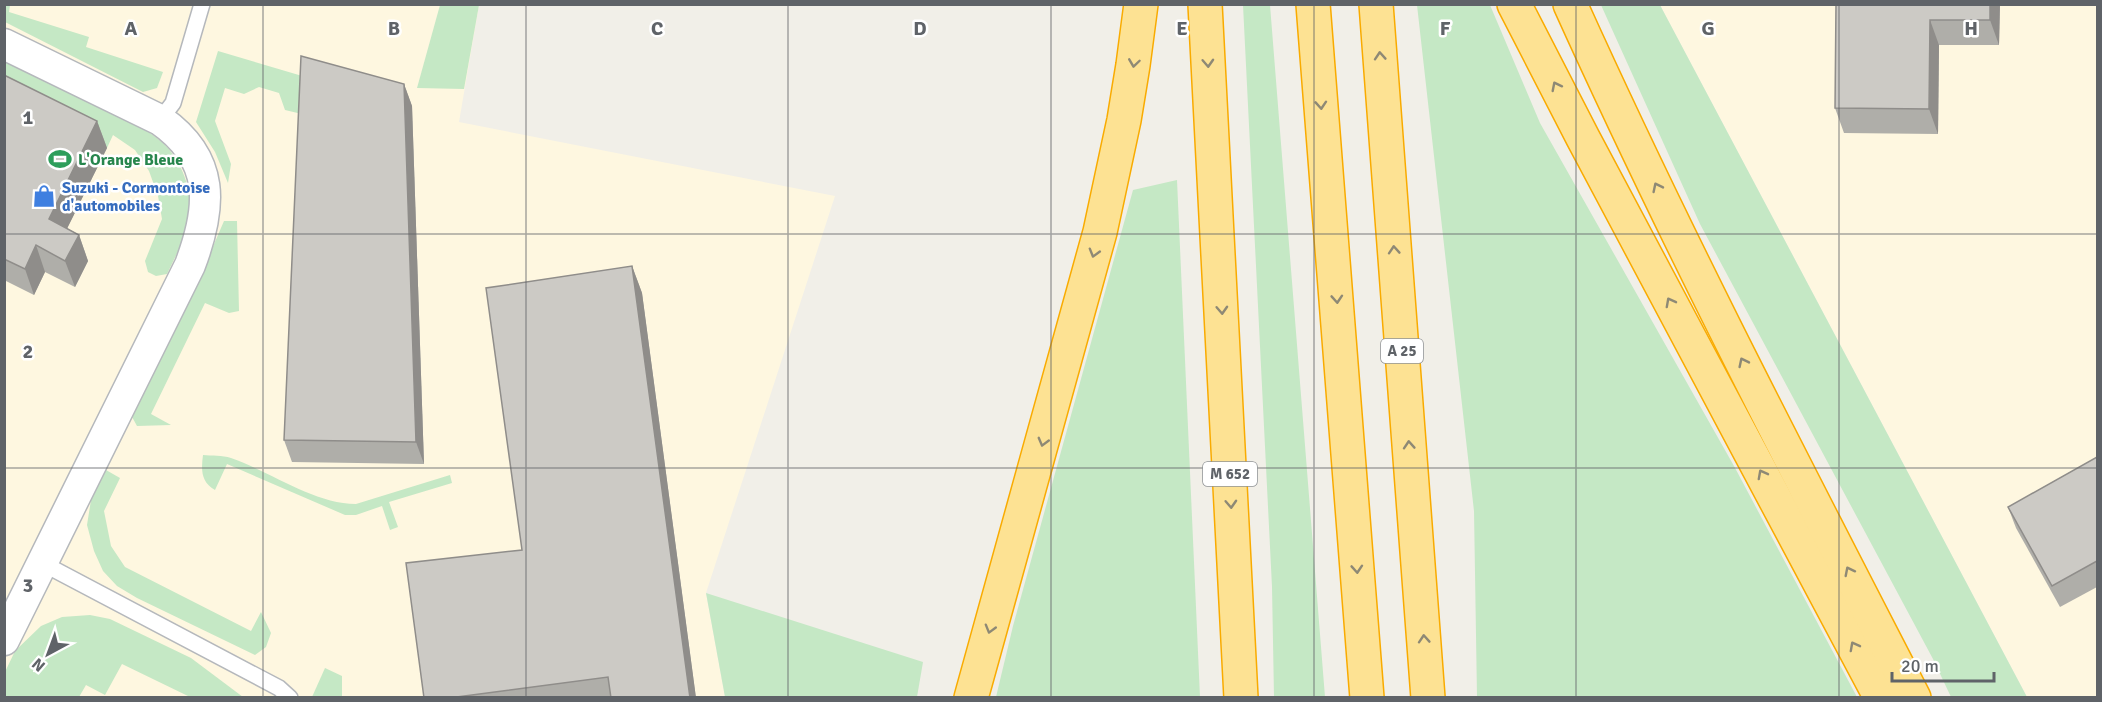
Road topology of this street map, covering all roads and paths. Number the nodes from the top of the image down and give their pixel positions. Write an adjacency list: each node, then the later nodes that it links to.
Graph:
1 (202, 4): 9 (lane)
2 (1141, 4): 13 (highway, one-way to 13)
3 (1205, 4): 14 (highway, M 652, one-way to 14)
4 (1313, 4): 15 (highway, one-way to 15)
5 (1376, 4): 16 (highway, A 25, one-way to 5)
6 (1514, 4): 17 (highway, one-way to 6)
7 (1570, 4): 18 (highway, one-way to 7)
8 (4, 44): 9 (street)
9 (160, 120): 10 (street)
10 (42, 563): 11 (street); 12 (lane)
11 (4, 640)
12 (290, 698)
13 (971, 698)
14 (1241, 698)
15 (1367, 698)
16 (1428, 698)
17 (1881, 698)
18 (1914, 698)

